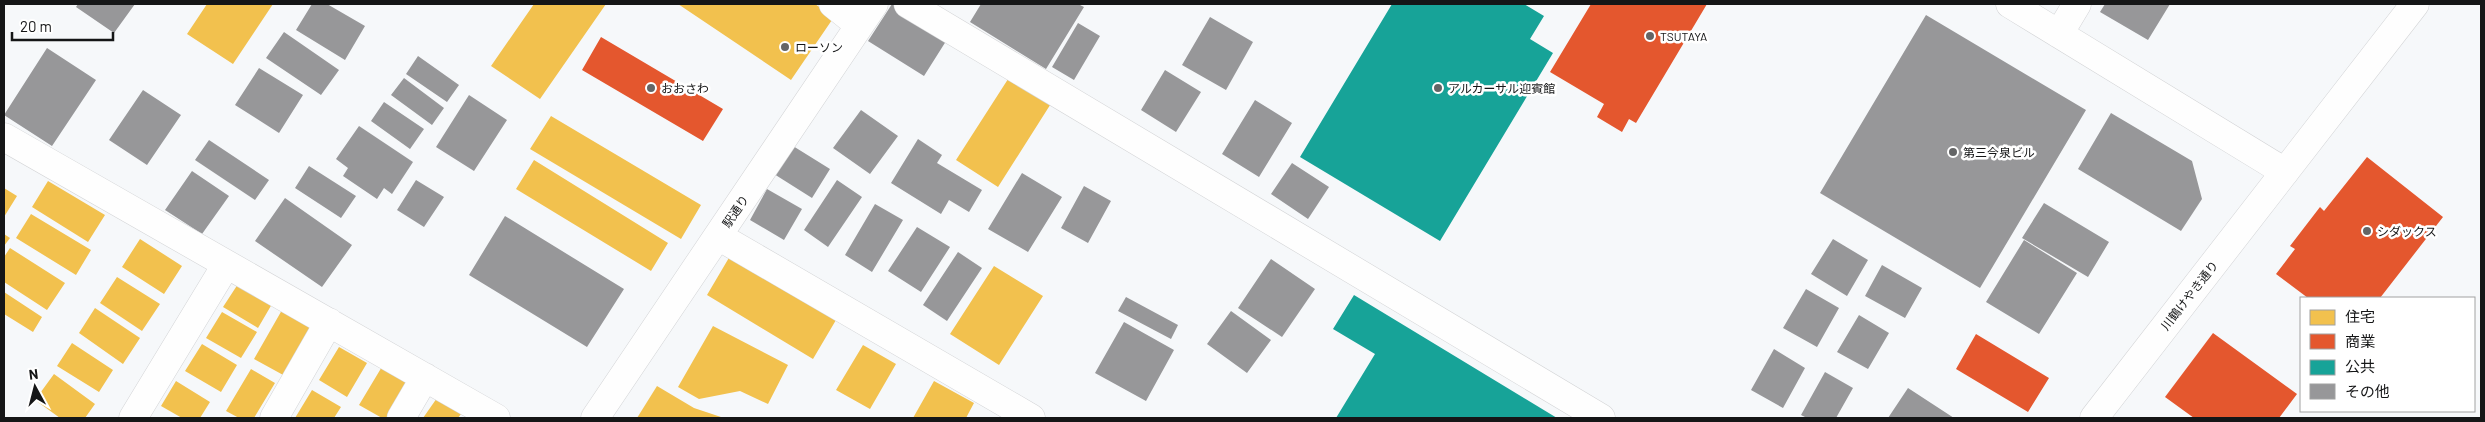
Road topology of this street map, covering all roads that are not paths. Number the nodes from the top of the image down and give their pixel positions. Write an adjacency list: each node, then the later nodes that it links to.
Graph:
1 (833, 4): 6 (street)
2 (908, 4): 20 (street)
3 (2010, 4): 7 (street)
4 (2077, 4): 7 (street)
5 (2415, 4): 9 (street, 川鶴けやき通り)
6 (866, 15): 10 (street, 駅通り)
7 (2059, 34): 9 (street)
8 (4, 137): 11 (street)
9 (2284, 172): 21 (street, 川鶴けやき通り)
10 (718, 236): 18 (street, 駅通り); 19 (street)
11 (226, 265): 12 (street); 14 (street)
12 (329, 322): 13 (street); 15 (street)
13 (424, 377): 16 (street); 17 (street)
14 (132, 418)
15 (274, 418)
16 (400, 418)
17 (496, 418)
18 (595, 418)
19 (1031, 418)
20 (1601, 418)
21 (2094, 418)

